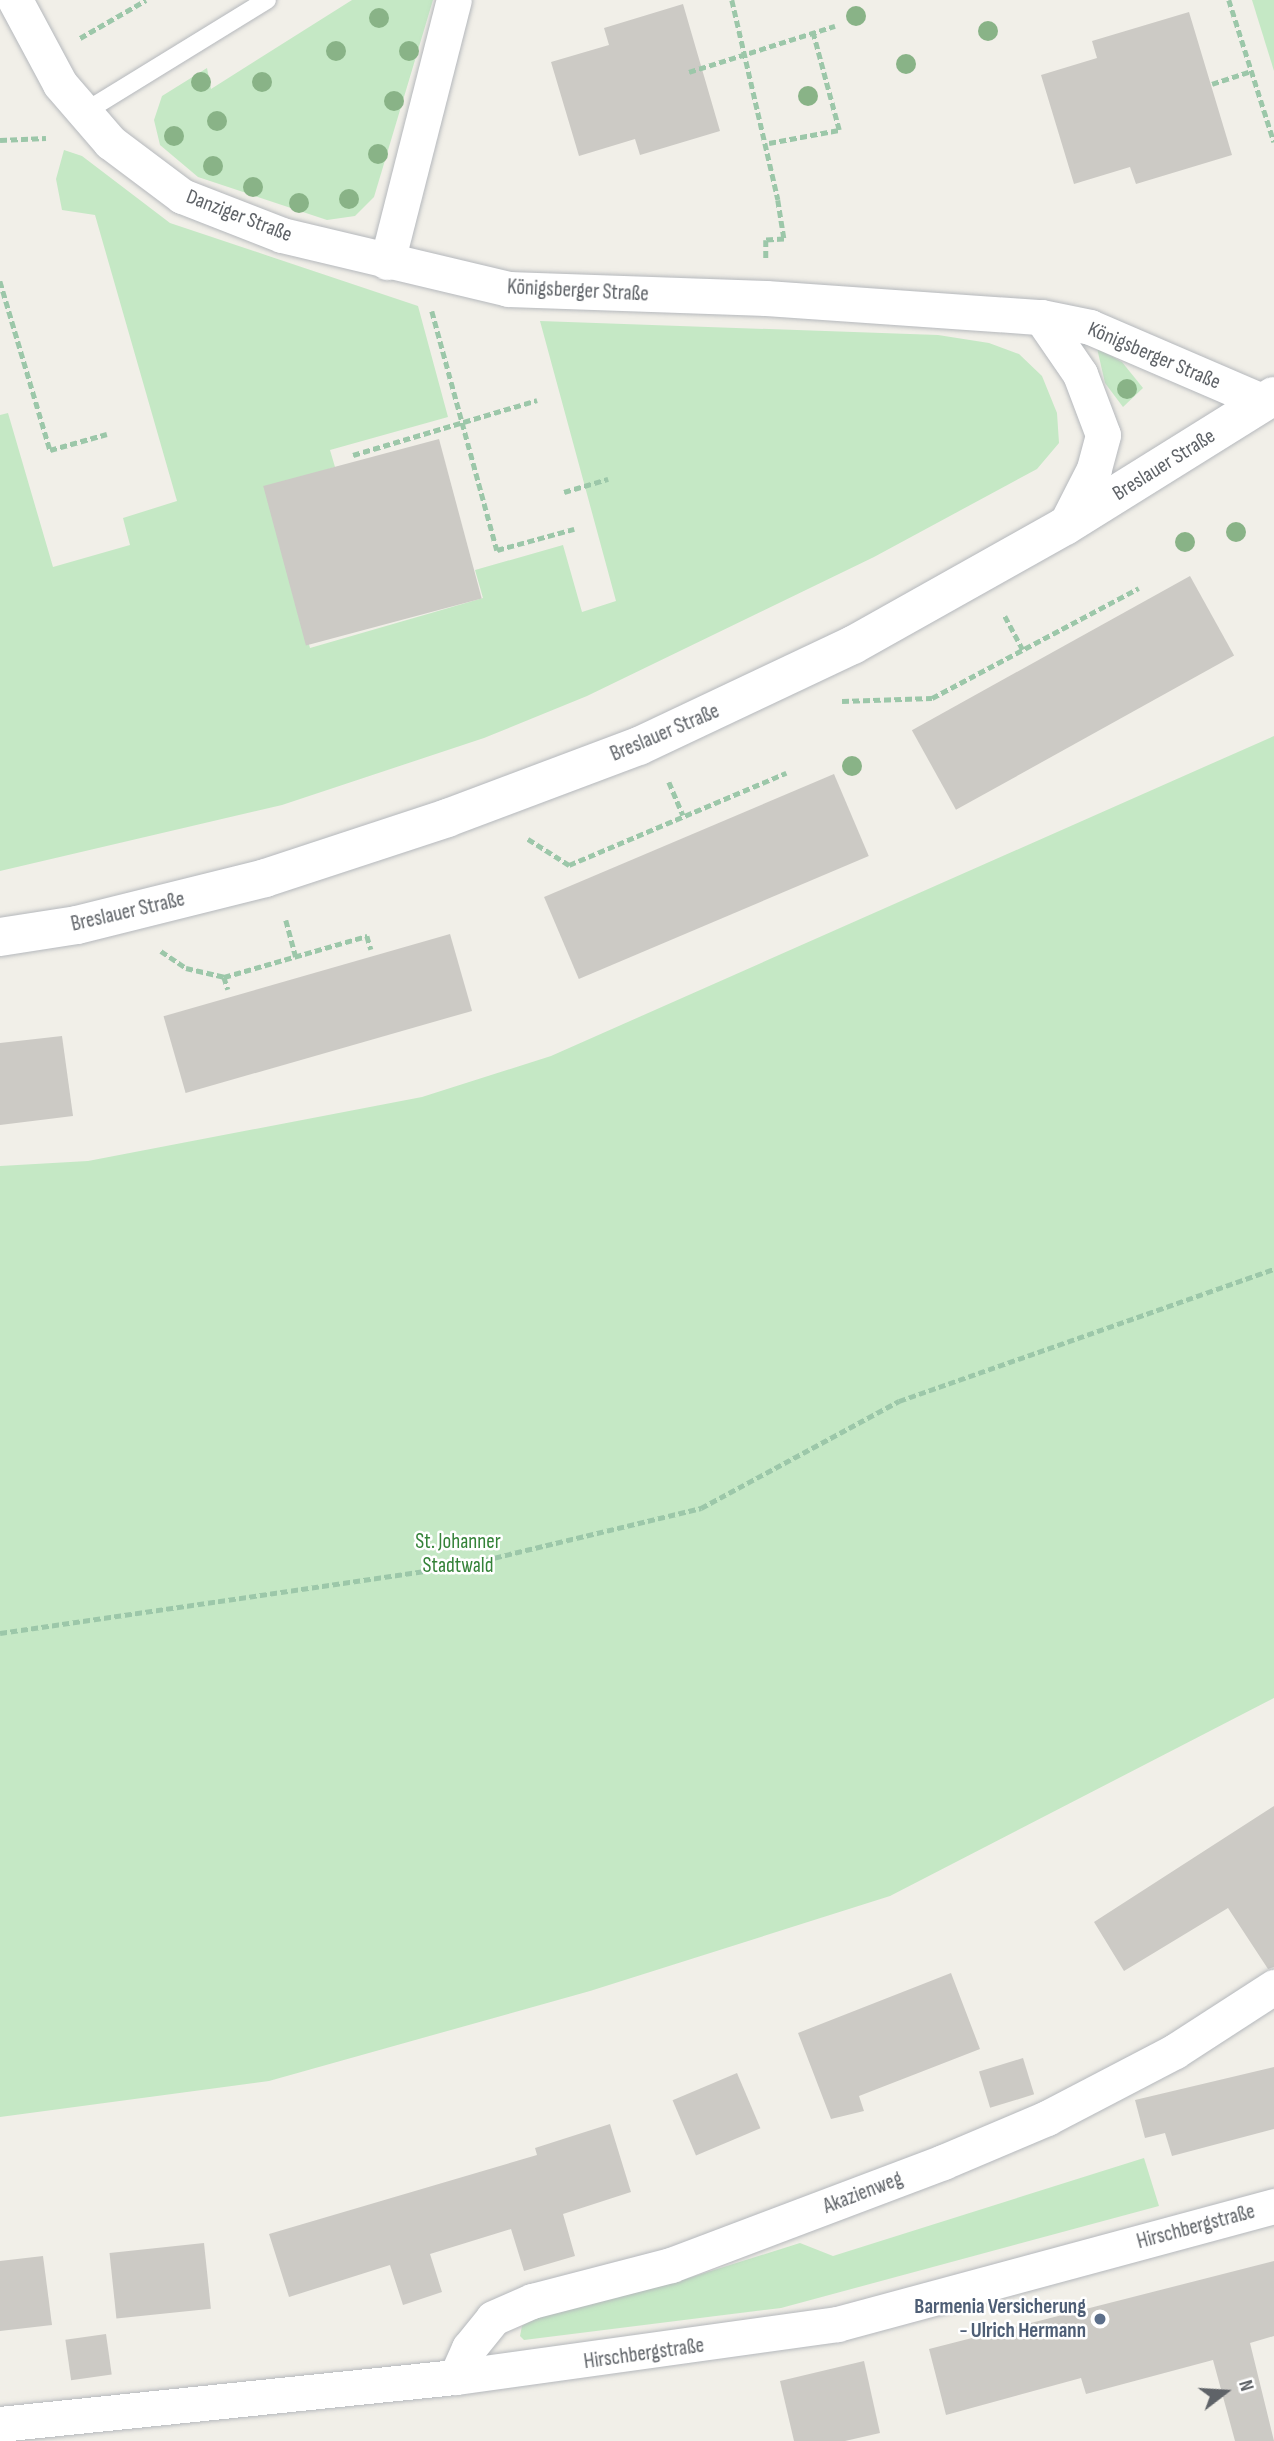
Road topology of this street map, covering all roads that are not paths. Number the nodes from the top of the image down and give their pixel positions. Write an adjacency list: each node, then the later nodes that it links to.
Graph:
1 (15, 0): 4 (street, Danziger Straße)
2 (267, 0): 4 (lane)
3 (454, 0): 5 (street)
4 (83, 113): 5 (street, Danziger Straße)
5 (387, 262): 6 (street, Königsberger Straße)
6 (1041, 317): 7 (street, Königsberger Straße); 8 (street, Königsberger Straße)
7 (1269, 399): 8 (street, Breslauer Straße)
8 (1065, 526): 9 (street, Breslauer Straße)
9 (0, 937)
10 (1274, 1987): 12 (street, Akazienweg)
11 (1274, 2206): 12 (street, Hirschbergstraße)
12 (456, 2377): 13 (street, Hirschbergstraße)
13 (0, 2424)

